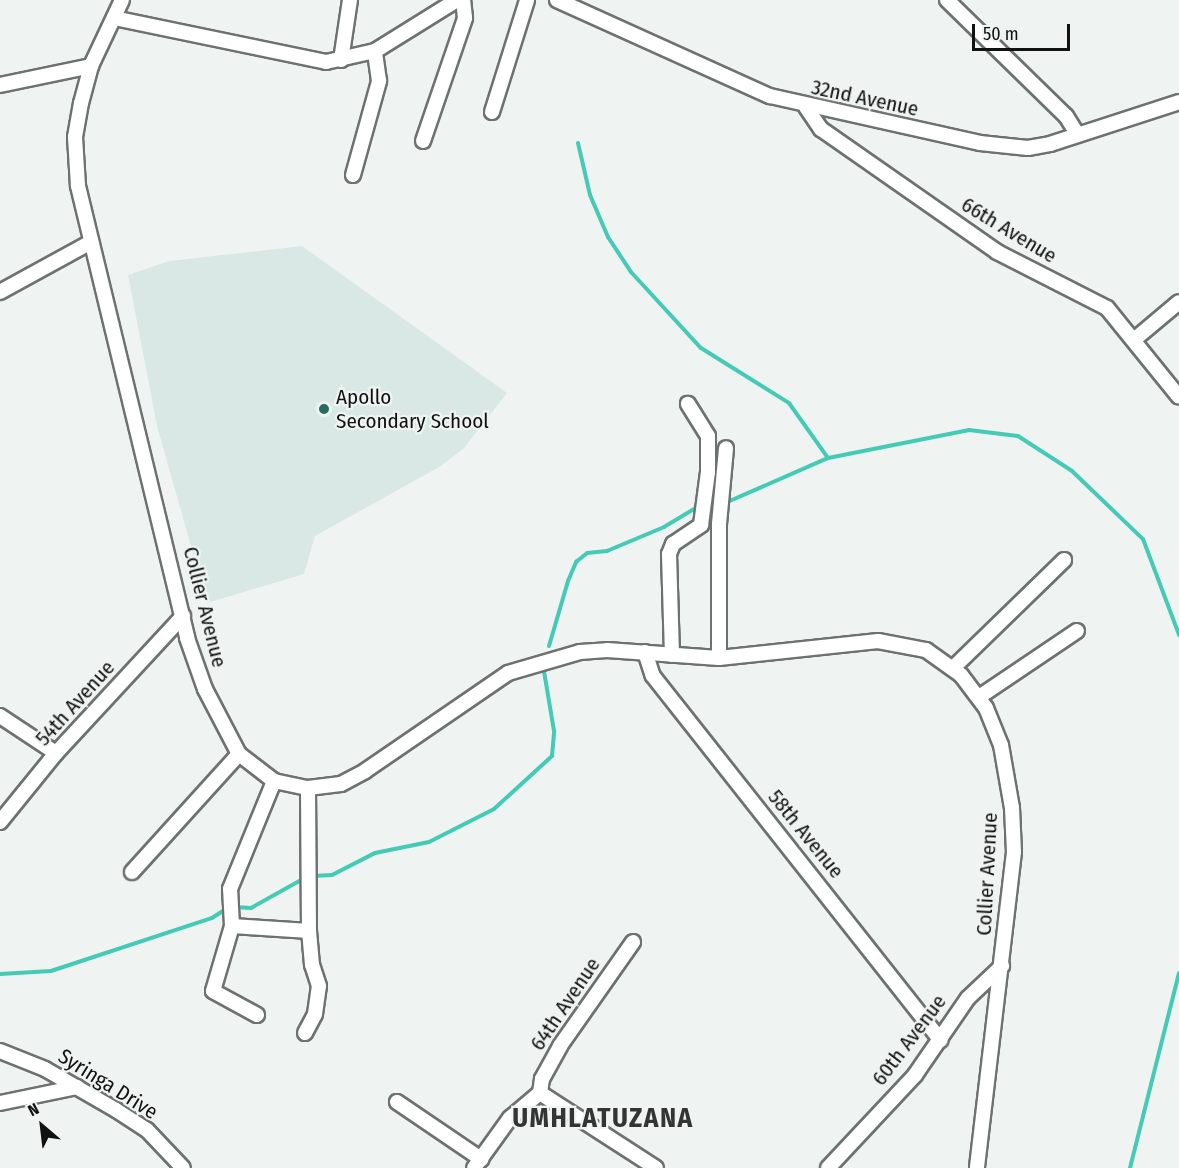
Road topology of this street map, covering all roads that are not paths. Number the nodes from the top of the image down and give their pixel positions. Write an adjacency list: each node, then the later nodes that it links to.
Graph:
1 (122, 0): 8 (street, Collier Avenue)
2 (350, 0): 10 (street)
3 (457, 0): 9 (street)
4 (463, 0): 17 (street)
5 (527, 0): 15 (street)
6 (556, 0): 14 (street, 32nd Avenue)
7 (947, 0): 16 (street)
8 (114, 18): 10 (street); 11 (street, Collier Avenue)
9 (375, 51): 10 (street); 18 (street)
10 (341, 60)
11 (91, 66): 12 (street); 19 (street, Collier Avenue)
12 (0, 85)
13 (1179, 102): 16 (street, 32nd Avenue)
14 (806, 107): 16 (street, 32nd Avenue); 22 (street, 66th Avenue)
15 (492, 112)
16 (1078, 135)
17 (423, 141)
18 (353, 175)
19 (91, 242): 20 (street); 27 (street, Collier Avenue)
20 (0, 292)
21 (1179, 302): 22 (street)
22 (1135, 339): 23 (street, 66th Avenue)
23 (1179, 397)
24 (688, 404): 30 (street)
25 (726, 448): 31 (street)
26 (1064, 560): 32 (street)
27 (183, 616): 35 (street, 54th Avenue); 36 (street, Collier Avenue)
28 (1077, 631): 33 (street)
29 (645, 652): 30 (street, Collier Avenue); 38 (street, Collier Avenue); 47 (street, 58th Avenue)
30 (672, 655): 31 (street, Collier Avenue)
31 (719, 658): 32 (street, Collier Avenue)
32 (953, 668): 33 (street, Collier Avenue)
33 (979, 697): 44 (street, Collier Avenue)
34 (0, 716): 35 (street)
35 (56, 753): 39 (street, 54th Avenue)
36 (239, 754): 37 (street, Collier Avenue); 40 (street)
37 (274, 781): 38 (street, Collier Avenue); 41 (street)
38 (308, 788): 42 (street)
39 (0, 822)
40 (132, 872)
41 (232, 926): 42 (street); 45 (street)
42 (309, 931): 46 (street)
43 (633, 942): 50 (street, 64th Avenue)
44 (1002, 966): 47 (street, 60th Avenue); 57 (street, Collier Avenue)
45 (257, 1015)
46 (305, 1032)
47 (940, 1040): 56 (street, 60th Avenue)
48 (0, 1051): 49 (street, Syringa Drive)
49 (77, 1087): 52 (street); 54 (street, Syringa Drive)
50 (540, 1093): 53 (street); 55 (street)
51 (396, 1102): 53 (street)
52 (0, 1103)
53 (477, 1164)
54 (183, 1168)
55 (656, 1168)
56 (828, 1168)
57 (977, 1168)

